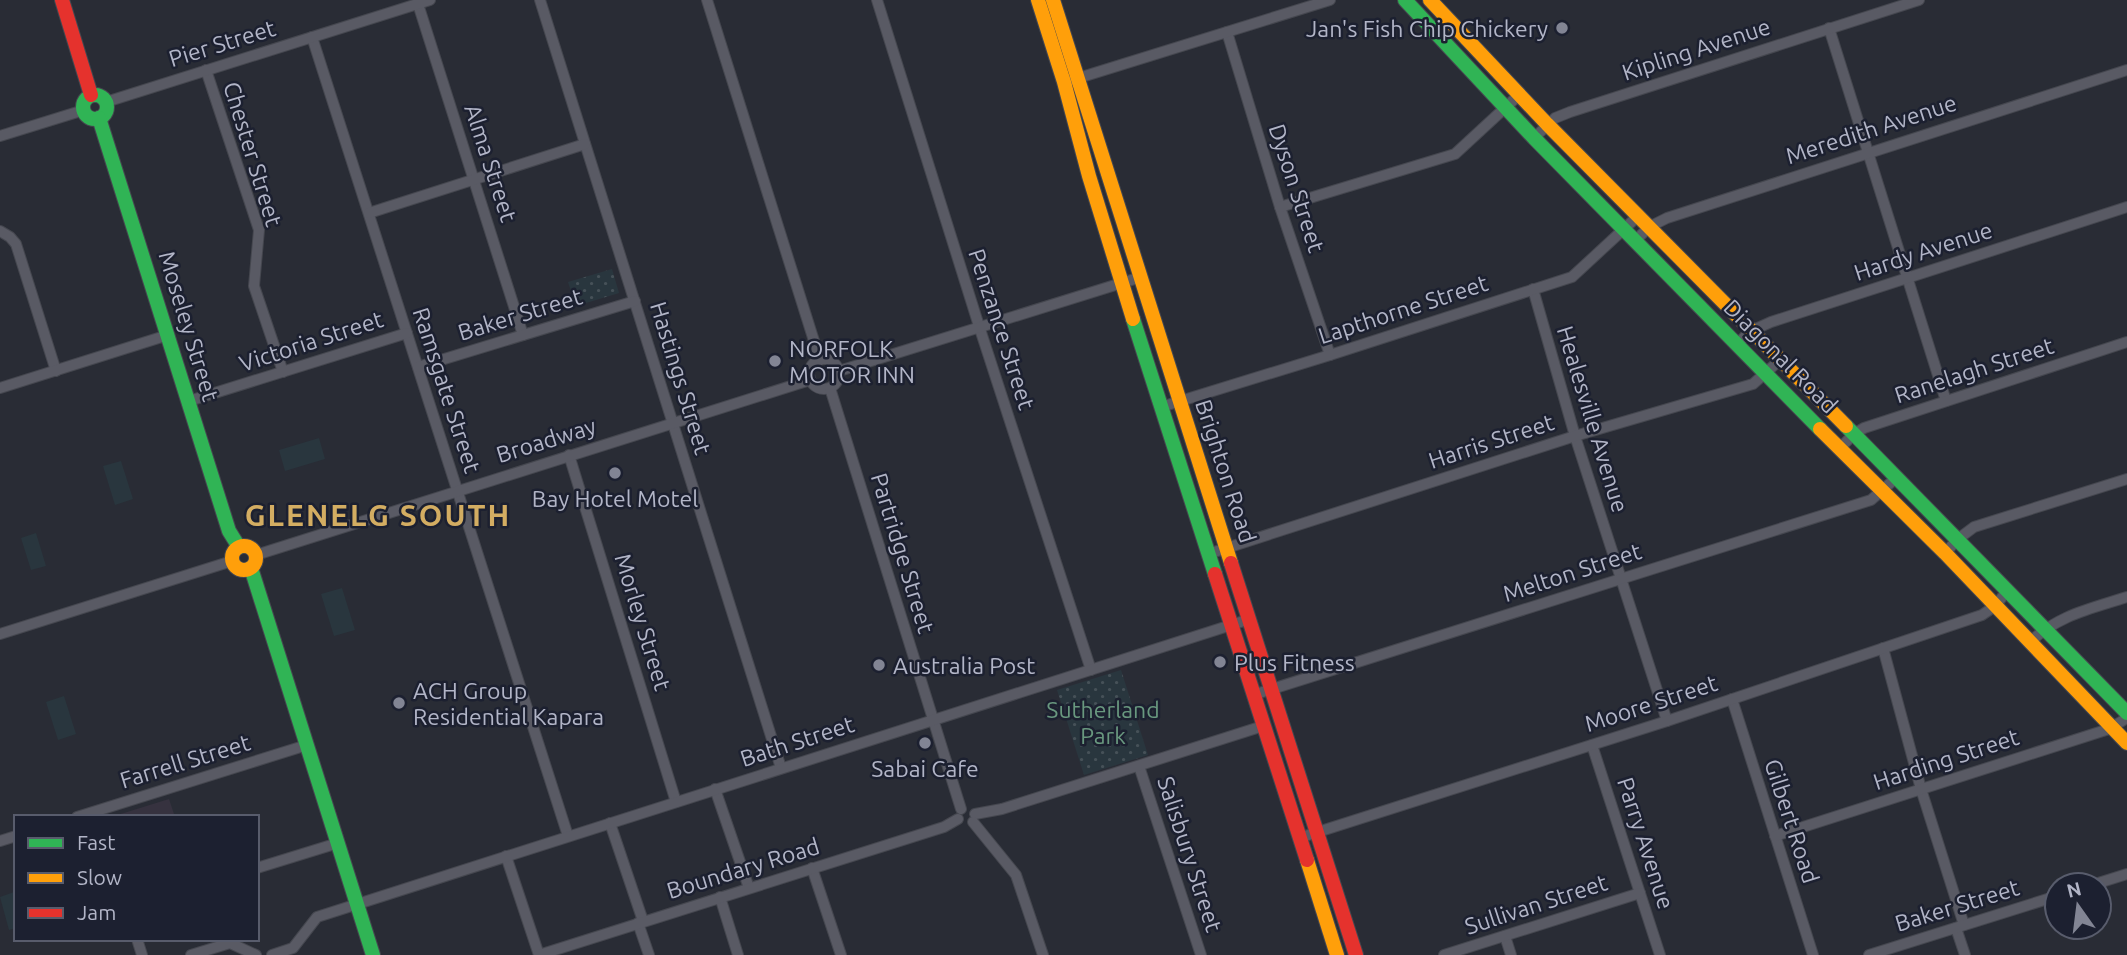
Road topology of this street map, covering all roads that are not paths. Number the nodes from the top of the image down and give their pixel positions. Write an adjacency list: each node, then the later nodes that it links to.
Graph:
1 (62, 0): 19 (main road)
2 (540, 0): 27 (street, Hastings Street)
3 (707, 0): 51 (street)
4 (877, 0): 43 (street, Penzance Street)
5 (1038, 0): 17 (main road, Brighton Road)
6 (1053, 0): 17 (main road, Brighton Road)
7 (1330, 0): 13 (street)
8 (1919, 0): 12 (street, Kipling Avenue)
9 (1409, 1): 21 (main road, Diagonal Road)
10 (424, 2): 14 (street, Pier Street); 29 (street, Alma Street)
11 (1434, 2): 18 (main road, Diagonal Road)
12 (1829, 28): 24 (street, Kipling Avenue); 28 (street)
13 (1227, 32): 17 (street); 30 (street, Dyson Street)
14 (312, 37): 15 (street, Pier Street); 32 (street, Ramsgate Street)
15 (206, 70): 20 (street, Pier Street); 56 (street, Chester Street)
16 (2127, 70): 28 (street, Meredith Avenue)
17 (1070, 80): 38 (main road, Brighton Road); 40 (main road, Brighton Road)
18 (1520, 94): 21 (street); 24 (main road, Diagonal Road)
19 (91, 95): 20 (main road); 22 (main road)
20 (106, 102): 23 (main road)
21 (1505, 108): 26 (main road, Diagonal Road); 30 (street)
22 (84, 110): 23 (main road); 25 (street)
23 (99, 118): 46 (main road, Moseley Street)
24 (1547, 124): 26 (street, Kipling Avenue); 33 (main road, Diagonal Road)
25 (0, 136)
26 (1534, 138): 35 (main road, Diagonal Road)
27 (585, 144): 29 (street); 42 (street, Hastings Street)
28 (1868, 152): 34 (street, Meredith Avenue); 39 (street)
29 (474, 180): 32 (street); 47 (street, Alma Street)
30 (1280, 206): 50 (street, Dyson Street)
31 (2127, 207): 39 (street, Hardy Avenue)
32 (369, 213): 45 (street, Ramsgate Street)
33 (1638, 216): 34 (main road, Diagonal Road); 35 (street, Lapthorne Street)
34 (1650, 227): 37 (street, Meredith Avenue); 44 (main road, Diagonal Road)
35 (1624, 230): 37 (main road, Diagonal Road); 41 (street, Lapthorne Street)
36 (0, 232): 54 (street)
37 (1635, 241): 49 (main road, Diagonal Road)
38 (1140, 277): 40 (street); 62 (main road, Brighton Road)
39 (1907, 278): 44 (street, Hardy Avenue); 63 (street)
40 (1123, 283): 43 (street); 64 (main road, Brighton Road)
41 (1533, 289): 50 (street, Lapthorne Street); 67 (street, Healesville Avenue)
42 (635, 300): 47 (street, Baker Street); 65 (street, Hastings Street)
43 (979, 326): 55 (street); 91 (street, Penzance Street)
44 (1751, 331): 49 (street, Hardy Avenue); 52 (main road, Diagonal Road)
45 (407, 333): 53 (street, Ramsgate Street); 56 (street, Victoria Street)
46 (168, 335): 54 (street); 61 (main road, Moseley Street)
47 (523, 335): 53 (street, Baker Street)
48 (2127, 342): 63 (street, Ranelagh Street)
49 (1737, 344): 57 (main road, Diagonal Road)
50 (1331, 355): 62 (street, Lapthorne Street)
51 (820, 360): 55 (street); 58 (street)
52 (1780, 360): 57 (street, Harris Street); 66 (main road, Diagonal Road)
53 (418, 367): 72 (street, Ramsgate Street)
54 (56, 371): 59 (street)
55 (839, 371): 60 (street)
56 (283, 372): 61 (street, Victoria Street)
57 (1766, 374): 67 (street, Harris Street); 68 (main road, Diagonal Road)
58 (810, 380): 60 (street); 65 (street, Broadway)
59 (0, 388)
60 (830, 388): 96 (street, Partridge Street)
61 (188, 401): 75 (main road, Moseley Street)
62 (1180, 401): 64 (street, Lapthorne Street); 76 (main road, Brighton Road)
63 (1946, 401): 66 (street, Ranelagh Street)
64 (1161, 407): 77 (main road, Brighton Road)
65 (674, 422): 69 (street, Broadway); 104 (street, Hastings Street)
66 (1854, 434): 68 (street, Ranelagh Street); 70 (main road, Diagonal Road)
67 (1575, 436): 76 (street, Harris Street); 81 (street, Healesville Avenue)
68 (1840, 448): 73 (main road, Diagonal Road)
69 (569, 455): 72 (street, Broadway); 107 (street, Morley Street)
70 (1896, 478): 73 (street, Melton Street); 74 (main road, Diagonal Road)
71 (2127, 479): 74 (street)
72 (457, 490): 80 (street, Broadway); 115 (street, Ramsgate Street)
73 (1882, 492): 78 (main road, Diagonal Road); 81 (street, Melton Street)
74 (1958, 539): 78 (street); 82 (main road, Diagonal Road)
75 (239, 547): 79 (main road); 80 (main road)
76 (1226, 548): 77 (street, Harris Street); 85 (main road, Brighton Road)
77 (1208, 554): 86 (main road, Brighton Road)
78 (1945, 554): 84 (main road, Diagonal Road)
79 (232, 561): 80 (main road); 88 (street)
80 (253, 561): 101 (main road)
81 (1620, 579): 92 (street, Melton Street); 97 (street, Healesville Avenue)
82 (2007, 591): 84 (street, Moore Street); 87 (main road, Diagonal Road)
83 (2127, 597): 87 (street)
84 (1995, 606): 89 (main road, Diagonal Road); 90 (street, Moore Street)
85 (1250, 619): 86 (street, Bath Street); 92 (main road, Brighton Road)
86 (1231, 625): 91 (street, Bath Street); 93 (main road, Brighton Road)
87 (2044, 628): 89 (street); 95 (main road, Diagonal Road)
88 (0, 634)
89 (2029, 643): 99 (main road, Diagonal Road)
90 (1883, 648): 94 (street, Moore Street); 106 (street)
91 (1091, 670): 96 (street, Bath Street)
92 (1270, 690): 93 (street, Melton Street); 113 (main road, Brighton Road)
93 (1253, 695): 98 (main road, Brighton Road)
94 (1732, 699): 97 (street, Moore Street); 116 (street, Gilbert Road)
95 (2127, 715): 99 (street, Harding Street)
96 (933, 720): 104 (street, Bath Street); 109 (street, Partridge Street)
97 (1667, 721): 102 (street, Moore Street)
98 (1263, 726): 103 (street); 117 (main road, Brighton Road)
99 (2112, 728): 100 (main road, Diagonal Road); 106 (street, Harding Street)
100 (2127, 743)
101 (307, 745): 110 (street, Farrell Street); 118 (main road)
102 (1592, 745): 113 (street, Moore Street); 123 (street, Parry Avenue)
103 (1139, 766): 108 (street); 139 (street, Salisbury Street)
104 (781, 768): 105 (street, Bath Street)
105 (715, 789): 107 (street, Bath Street); 122 (street)
106 (1921, 789): 116 (street, Harding Street); 128 (street)
107 (676, 802): 112 (street, Bath Street)
108 (1002, 810): 111 (street); 114 (street)
109 (960, 814): 111 (street); 121 (street, Boundary Road)
110 (83, 815)
111 (974, 818): 114 (street)
112 (610, 823): 115 (street, Bath Street); 127 (street)
113 (1316, 833): 117 (street, Moore Street); 141 (main road, Brighton Road)
114 (984, 835): 138 (street)
115 (568, 836): 119 (street, Bath Street)
116 (1775, 836): 145 (street, Gilbert Road)
117 (1299, 838): 140 (main road, Brighton Road)
118 (338, 843): 120 (street); 126 (main road)
119 (506, 856): 126 (street, Bath Street); 134 (street)
120 (259, 867)
121 (812, 868): 122 (street, Boundary Road); 137 (street)
122 (749, 888): 124 (street, Boundary Road)
123 (1640, 893): 129 (street, Sullivan Street); 144 (street, Parry Avenue)
124 (720, 897): 127 (street, Boundary Road); 136 (street)
125 (2043, 900): 128 (street, Baker Street)
126 (357, 903): 132 (street, Bath Street); 133 (main road)
127 (641, 922): 134 (street, Boundary Road); 135 (street)
128 (1960, 926): 146 (street, Baker Street); 147 (street)
129 (1505, 936): 142 (street, Sullivan Street); 143 (street)
130 (191, 955): 131 (street)
131 (256, 955)
132 (272, 955)
133 (373, 955)
134 (539, 955)
135 (649, 955)
136 (738, 955)
137 (841, 955)
138 (1042, 955)
139 (1201, 955)
140 (1337, 955)
141 (1356, 955)
142 (1444, 955)
143 (1511, 955)
144 (1660, 955)
145 (1813, 955)
146 (1869, 955)
147 (1965, 955)

